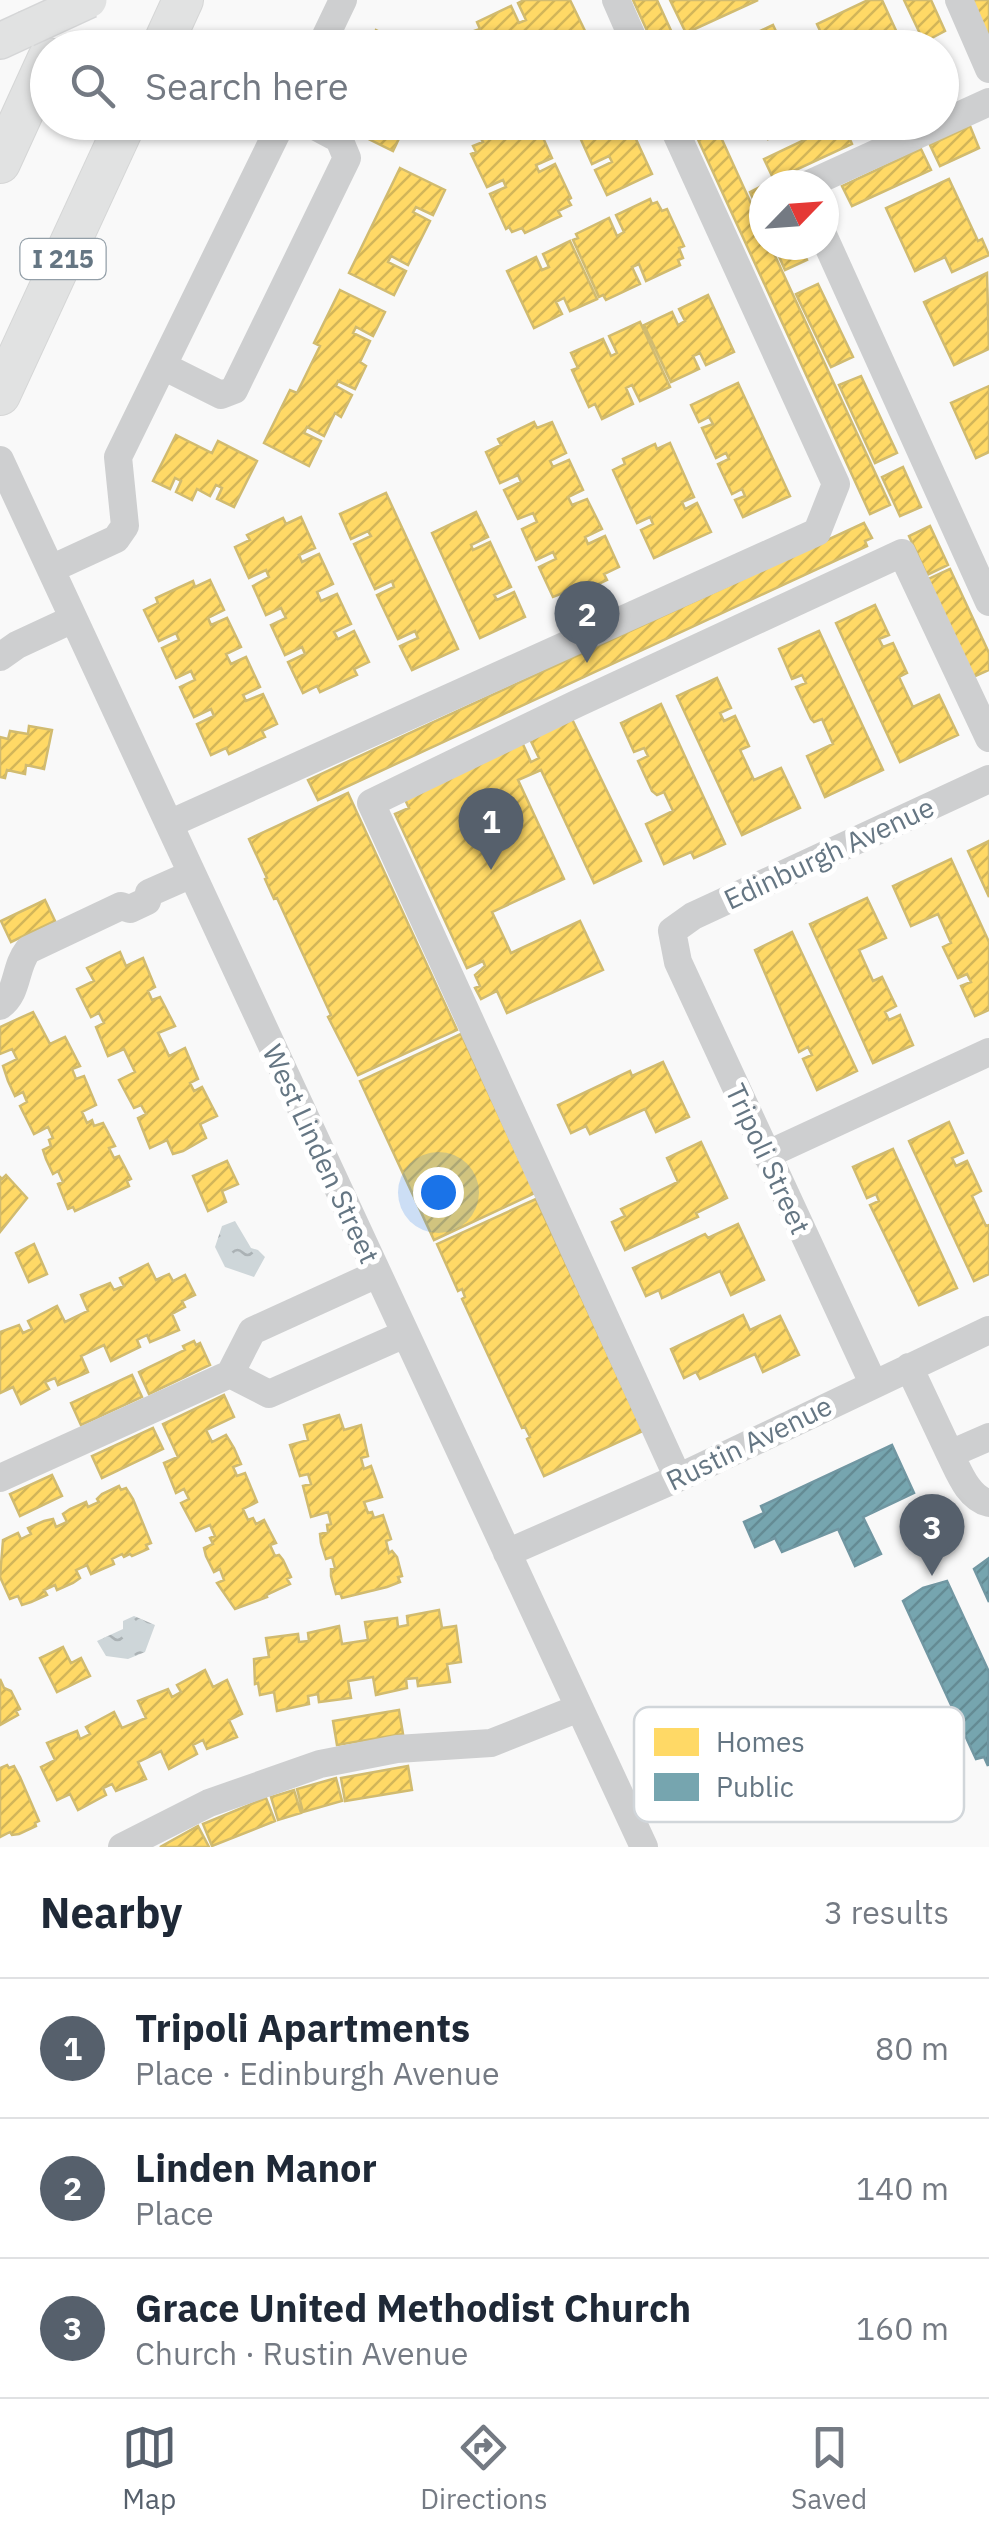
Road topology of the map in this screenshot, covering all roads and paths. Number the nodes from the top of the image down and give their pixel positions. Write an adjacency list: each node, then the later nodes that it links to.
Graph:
1 (74, 0): 7 (highway)
2 (89, 0): 11 (main road, bridge)
3 (183, 0): 8 (highway)
4 (343, 0): 9 (street)
5 (616, 0): 10 (street)
6 (959, 0): 12 (street)
7 (60, 30)
8 (169, 30)
9 (329, 30)
10 (629, 30)
11 (0, 41)
12 (989, 69)
13 (30, 97): 21 (highway)
14 (989, 102): 15 (street)
15 (959, 116)
16 (118, 140): 25 (highway, I 215)
17 (273, 140): 24 (street)
18 (338, 140): 24 (street)
19 (680, 140): 33 (street)
20 (906, 140): 22 (street)
21 (0, 163)
22 (839, 170)
23 (834, 260): 28 (street)
24 (163, 366): 27 (street)
25 (0, 395)
26 (0, 460): 27 (street, West Linden Street)
27 (49, 565): 29 (street, West Linden Street)
28 (989, 602)
29 (73, 618): 30 (street); 33 (street, West Linden Street)
30 (0, 657)
31 (989, 738): 48 (street)
32 (989, 778): 35 (street, Edinburgh Avenue)
33 (169, 824): 34 (street, West Linden Street)
34 (192, 874): 36 (street); 39 (street, West Linden Street)
35 (672, 931): 38 (street, Tripoli Street)
36 (0, 1006)
37 (989, 1052): 38 (street)
38 (766, 1155): 44 (street, Tripoli Street)
39 (377, 1274): 41 (street, West Linden Street); 43 (street)
40 (989, 1330): 42 (street, Rustin Avenue)
41 (405, 1334): 43 (street); 50 (street, West Linden Street)
42 (909, 1366): 44 (street, Rustin Avenue); 46 (street)
43 (230, 1374): 47 (street)
44 (873, 1383): 48 (street, Rustin Avenue)
45 (989, 1436): 46 (street)
46 (950, 1454): 49 (street)
47 (0, 1478)
48 (678, 1478): 50 (street, Rustin Avenue)
49 (989, 1503)
50 (507, 1552): 51 (street, West Linden Street)
51 (580, 1708): 52 (street); 53 (street, West Linden Street)
52 (122, 1847)
53 (644, 1847)

